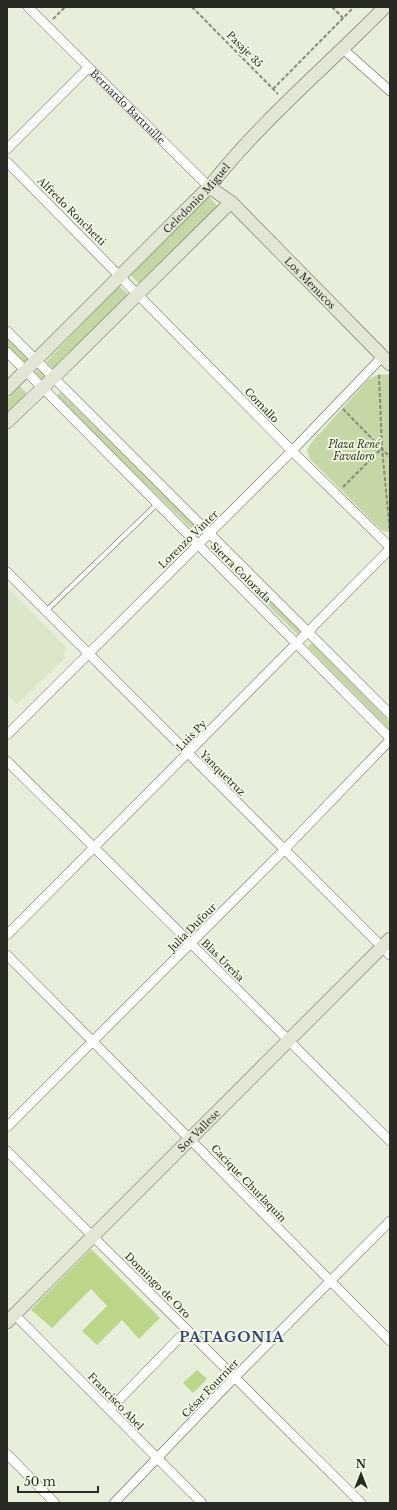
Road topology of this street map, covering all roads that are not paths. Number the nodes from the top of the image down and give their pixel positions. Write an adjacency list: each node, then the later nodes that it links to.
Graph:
1 (28, 7): 4 (street, Bernardo Bartruille)
2 (385, 7): 3 (street, Celedonio Miguel)
3 (343, 49): 5 (street); 8 (street, Celedonio Miguel)
4 (88, 68): 6 (street); 8 (street, Bernardo Bartruille)
5 (390, 92)
6 (7, 149)
7 (7, 162): 10 (street, Alfredo Ronchetti)
8 (209, 187): 9 (street, Bernardo Bartruille); 10 (street, Celedonio Miguel)
9 (231, 202): 11 (street); 15 (street, Los Menucos)
10 (121, 276): 11 (street, Comallo); 14 (street, Celedonio Miguel)
11 (138, 293): 17 (street); 21 (street, Comallo)
12 (7, 332): 14 (street, Sierra Colorada)
13 (7, 352): 16 (street, Sierra Colorada)
14 (36, 360): 16 (street, Celedonio Miguel); 17 (street, Sierra Colorada)
15 (386, 360): 21 (street, Lorenzo Vinter)
16 (25, 371): 18 (street, Sierra Colorada); 19 (street, Celedonio Miguel)
17 (54, 378): 18 (street); 23 (street, Sierra Colorada)
18 (42, 388): 20 (street); 22 (street, Sierra Colorada)
19 (7, 389)
20 (7, 422)
21 (292, 451): 23 (street, Lorenzo Vinter); 25 (street, Comallo)
22 (157, 504): 24 (street, Sierra Colorada); 27 (lane)
23 (209, 534): 24 (street, Lorenzo Vinter); 28 (street, Sierra Colorada)
24 (198, 544): 29 (street, Sierra Colorada); 30 (street, Lorenzo Vinter)
25 (390, 548): 28 (street, Luis Py)
26 (7, 572): 27 (street, Yanquetruz)
27 (46, 611): 30 (street, Yanquetruz)
28 (307, 632): 29 (street, Luis Py); 31 (street, Sierra Colorada)
29 (296, 643): 33 (street, Sierra Colorada); 34 (street, Luis Py)
30 (87, 654): 32 (street, Lorenzo Vinter); 34 (street, Yanquetruz)
31 (390, 714)
32 (7, 735)
33 (390, 739): 37 (street, Julia Dufour)
34 (188, 754): 36 (street, Luis Py); 37 (street, Yanquetruz)
35 (7, 761): 36 (street, Blas Ureña)
36 (94, 847): 38 (street, Luis Py); 39 (street, Blas Ureña)
37 (284, 850): 39 (street, Julia Dufour); 40 (street, Yanquetruz)
38 (7, 935)
39 (190, 943): 42 (street, Blas Ureña); 43 (street, Julia Dufour)
40 (387, 947): 42 (street, Sor Vallese)
41 (7, 955): 43 (street, Cacique Churlaquín)
42 (288, 1041): 45 (street, Sor Vallese); 46 (street, Blas Ureña)
43 (93, 1042): 44 (street, Julia Dufour); 45 (street, Cacique Churlaquín)
44 (7, 1127)
45 (190, 1139): 49 (street, Sor Vallese); 50 (street, Cacique Churlaquín)
46 (390, 1141)
47 (7, 1151): 49 (street, Domingo de Oro)
48 (390, 1221): 50 (street, César Fournier)
49 (93, 1236): 51 (street, Sor Vallese); 52 (street, Domingo de Oro)
50 (330, 1282): 53 (street, Cacique Churlaquín); 54 (street, César Fournier)
51 (11, 1318): 55 (street, Francisco Abel)
52 (187, 1330): 54 (street, Domingo de Oro); 55 (street)
53 (390, 1341)
54 (235, 1377): 57 (street, César Fournier); 61 (street, Domingo de Oro)
55 (110, 1410): 57 (street, Francisco Abel)
56 (7, 1454): 58 (street)
57 (157, 1460): 59 (street, César Fournier); 60 (street, Francisco Abel)
58 (55, 1503)
59 (114, 1503)
60 (202, 1503)
61 (361, 1503)

